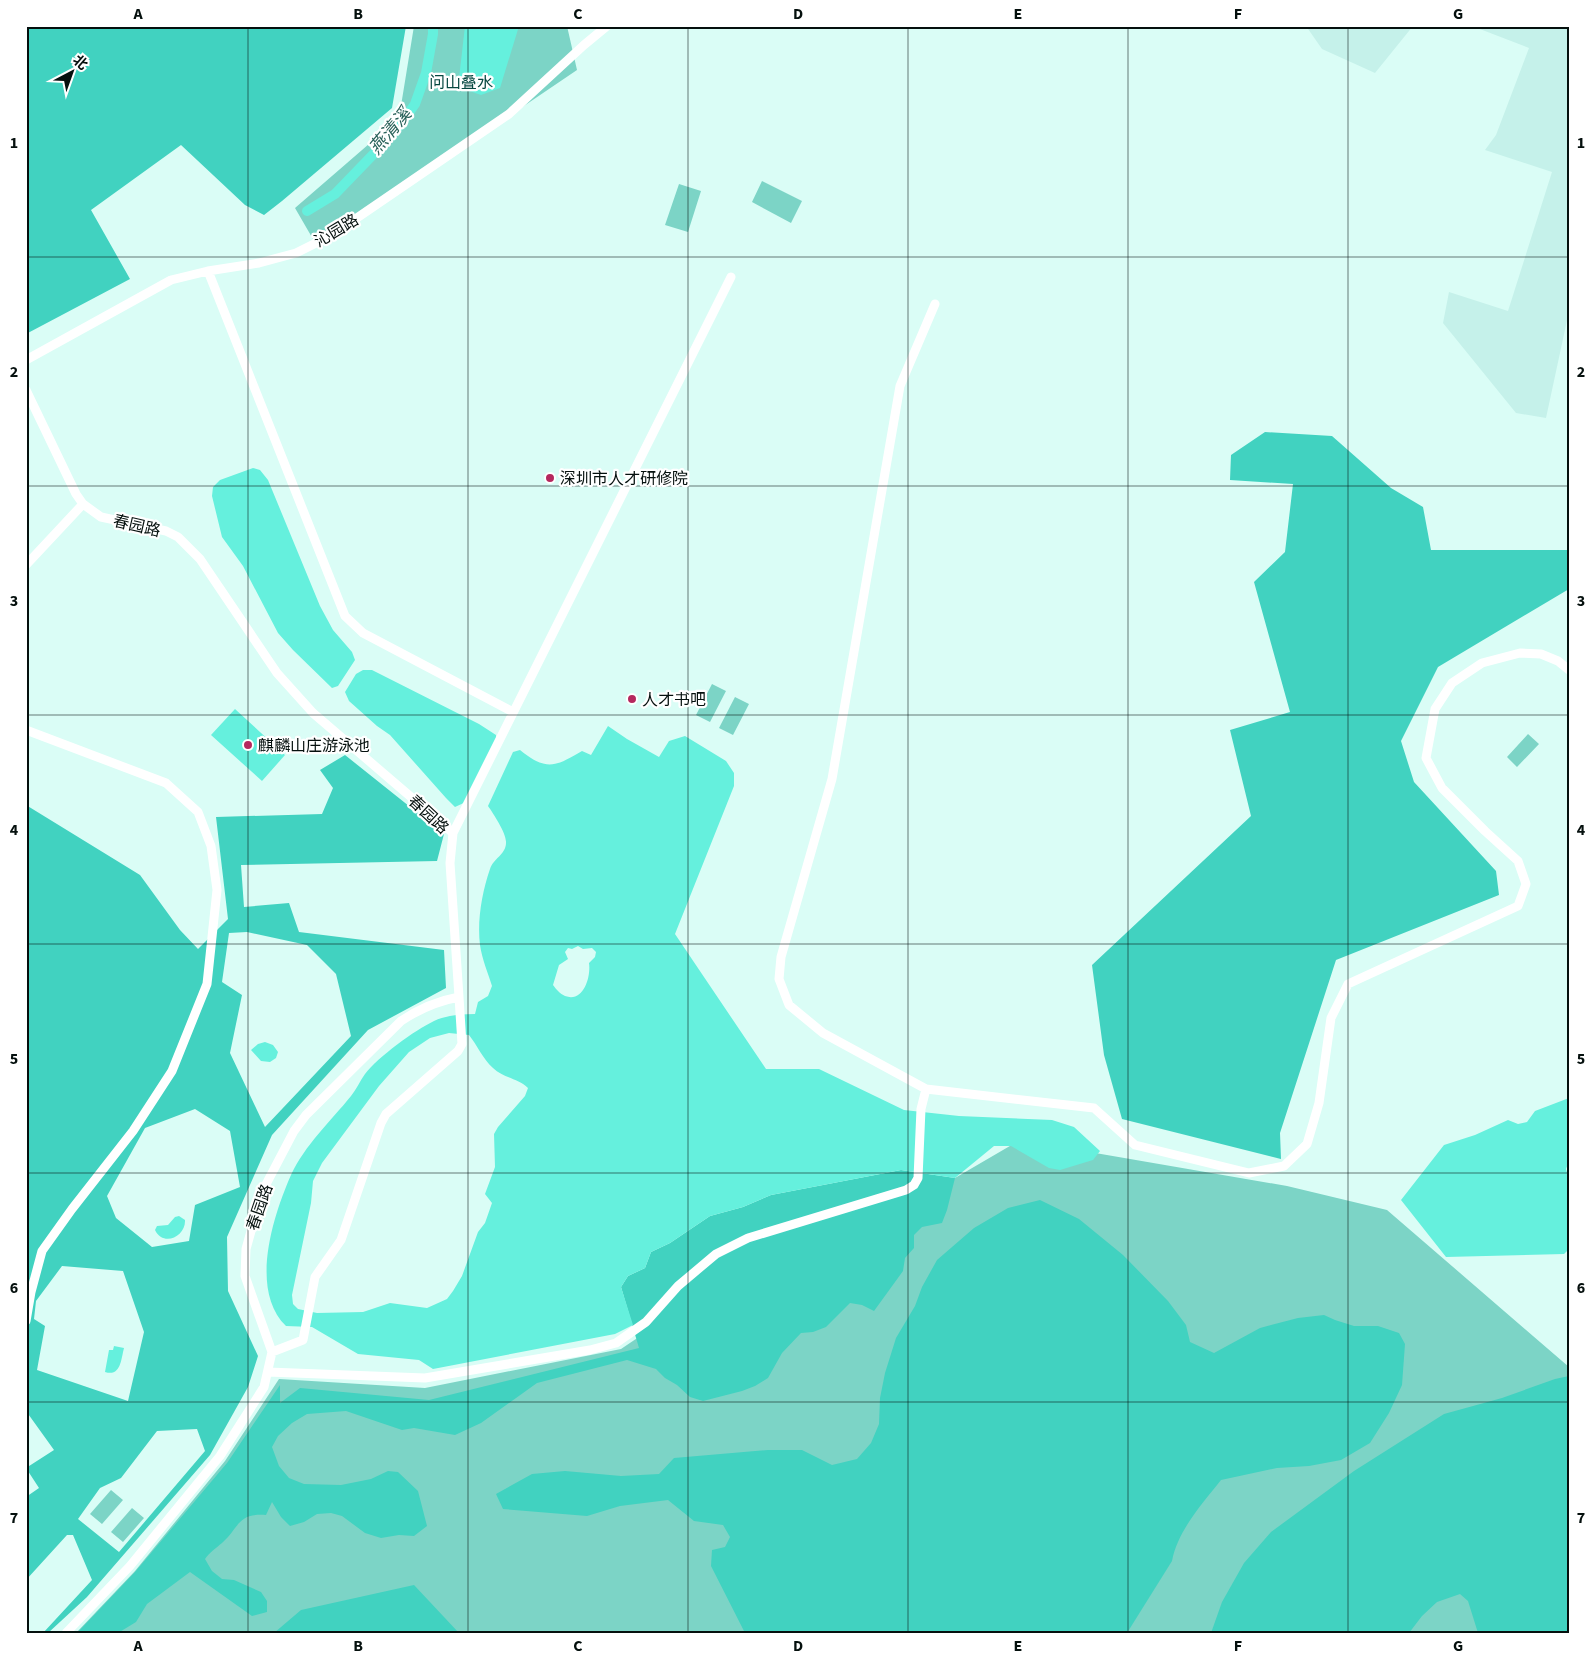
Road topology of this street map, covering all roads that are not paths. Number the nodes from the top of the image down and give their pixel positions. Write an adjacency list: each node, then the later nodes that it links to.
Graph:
1 (607, 26): 2 (street, 沁园路)
2 (208, 271): 5 (street, 沁园路); 10 (street)
3 (731, 277): 10 (street)
4 (935, 304): 14 (street)
5 (26, 360)
6 (26, 390): 7 (street, 春园路)
7 (83, 504): 8 (street); 12 (street, 春园路)
8 (26, 565)
9 (1569, 670): 14 (street)
10 (513, 712): 12 (street)
11 (26, 730): 15 (street)
12 (453, 833): 13 (street, 春园路)
13 (459, 997): 16 (street); 16 (street, 春园路)
14 (926, 1090): 17 (street)
15 (26, 1321)
16 (272, 1352): 17 (street)
17 (268, 1372): 18 (street)
18 (66, 1633)

